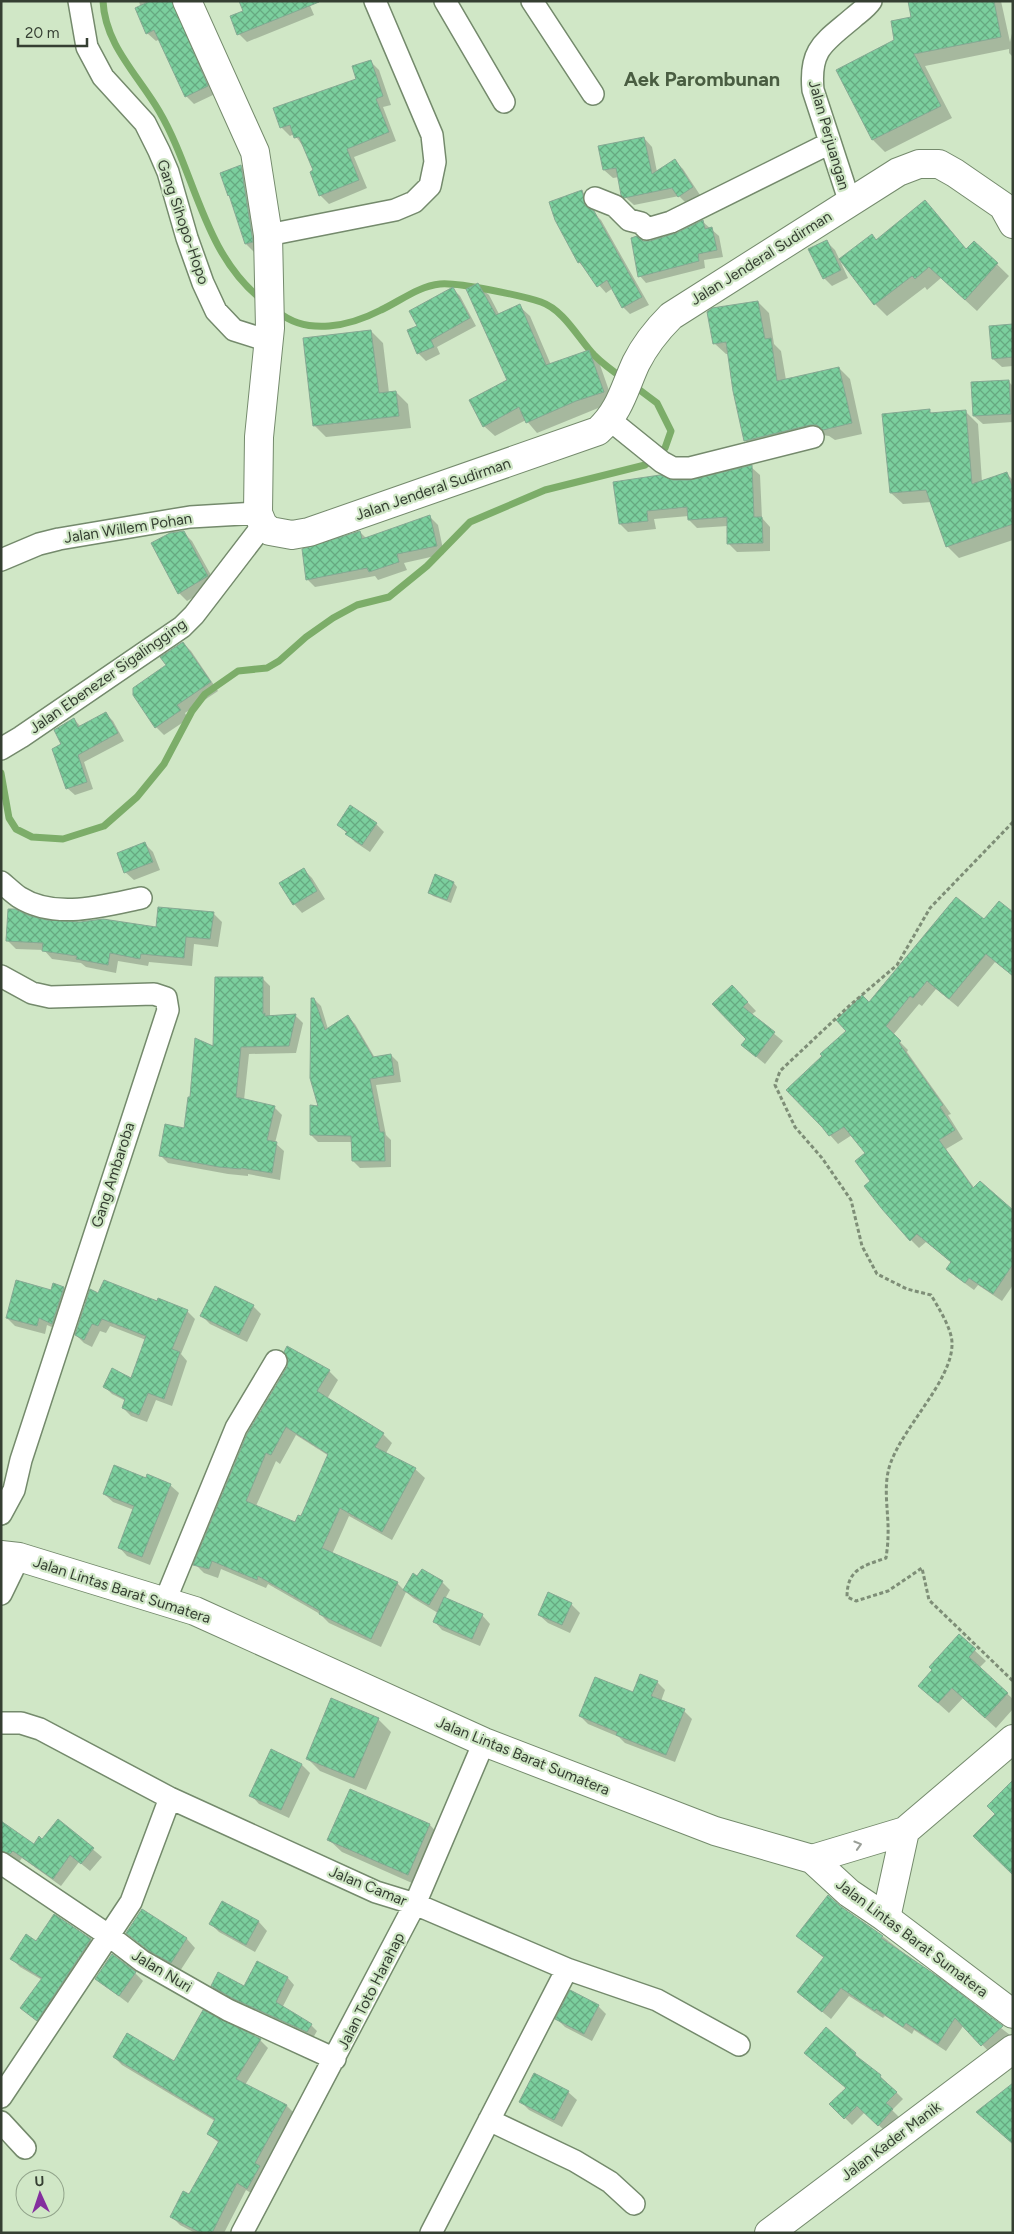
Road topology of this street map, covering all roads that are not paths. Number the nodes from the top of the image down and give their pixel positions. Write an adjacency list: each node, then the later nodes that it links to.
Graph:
1 (79, 1): 14 (street, Gang Sihopo-Hopo)
2 (187, 1): 13 (main road)
3 (375, 1): 13 (street)
4 (445, 1): 8 (street)
5 (532, 1): 7 (street)
6 (871, 1): 9 (street, Jalan Perjuangan)
7 (594, 94)
8 (504, 102)
9 (830, 143): 10 (street); 11 (street, Jalan Perjuangan)
10 (595, 198)
11 (850, 203): 12 (main road, Jalan Jenderal Sudirman); 15 (main road, Jalan Jenderal Sudirman)
12 (1013, 224)
13 (269, 245): 14 (main road)
14 (270, 334): 17 (main road)
15 (614, 413): 16 (street); 17 (main road, Jalan Jenderal Sudirman)
16 (813, 437)
17 (261, 519): 18 (street, Jalan Willem Pohan); 19 (street, Jalan Ebenezer Sigalingging)
18 (1, 560)
19 (5, 747)
20 (1, 882): 21 (street)
21 (141, 898)
22 (1, 976): 24 (street, Gang Ambaroba)
23 (276, 1361): 27 (street)
24 (1, 1514)
25 (10, 1556): 26 (street); 27 (main road, Jalan Lintas Barat Sumatera)
26 (1, 1594)
27 (166, 1601): 30 (main road, Jalan Lintas Barat Sumatera)
28 (1, 1723): 31 (street, Jalan Camar)
29 (1013, 1739): 32 (main road)
30 (484, 1742): 33 (main road, Jalan Lintas Barat Sumatera); 35 (street, Jalan Toto Harahap)
31 (170, 1798): 35 (street, Jalan Camar); 37 (street)
32 (905, 1831): 33 (main road, one-way to 32); 36 (main road)
33 (812, 1859): 36 (main road, Jalan Lintas Barat Sumatera)
34 (1, 1863): 37 (street, Jalan Nuri)
35 (415, 1904): 38 (street, Jalan Camar); 42 (street, Jalan Toto Harahap)
36 (886, 1918): 39 (main road, Jalan Lintas Barat Sumatera)
37 (108, 1935): 42 (street, Jalan Nuri); 43 (street)
38 (568, 1969): 40 (street, Jalan Camar); 44 (street)
39 (1013, 2014)
40 (739, 2045)
41 (1013, 2048): 50 (main road, Jalan Kader Manik)
42 (335, 2060): 48 (street, Jalan Toto Harahap)
43 (1, 2097)
44 (489, 2120): 47 (street); 49 (street)
45 (1, 2122): 46 (street)
46 (25, 2148)
47 (634, 2204)
48 (242, 2233)
49 (431, 2233)
50 (769, 2233)

